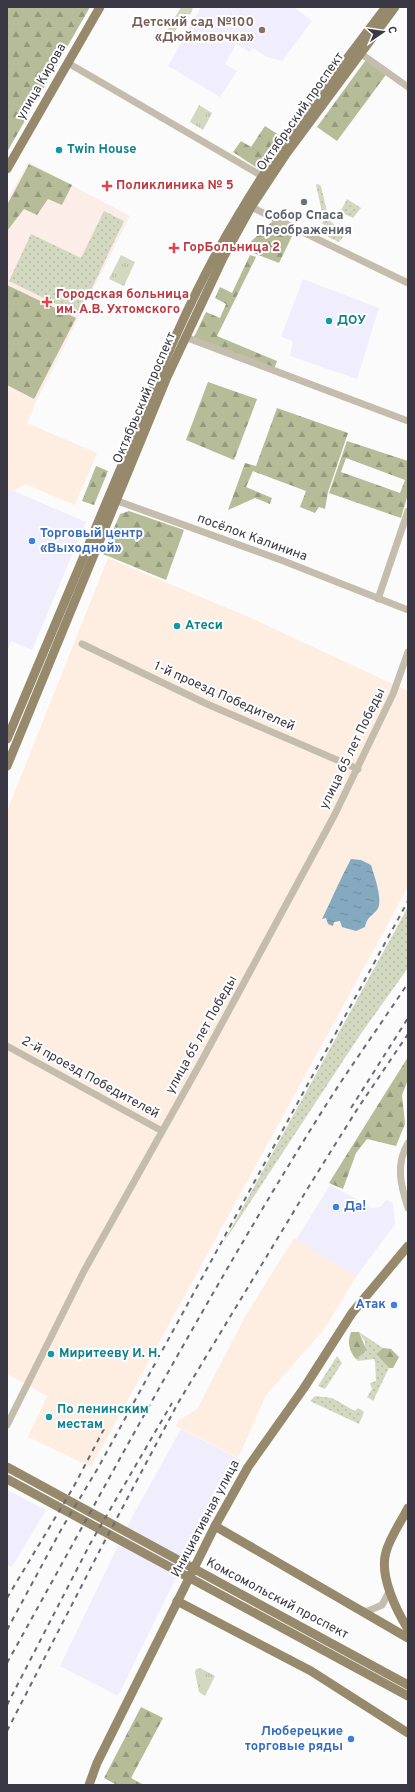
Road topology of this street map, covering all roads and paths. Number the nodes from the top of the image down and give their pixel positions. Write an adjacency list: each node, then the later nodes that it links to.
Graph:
1 (100, 7): 5 (main road, улица Кирова)
2 (386, 7): 8 (main road, Октябрьский проспект)
3 (395, 7): 4 (main road, Октябрьский проспект)
4 (360, 53): 6 (street); 9 (main road, Октябрьский проспект)
5 (68, 63): 7 (main road, улица Кирова); 8 (street)
6 (408, 86)
7 (7, 169)
8 (262, 176): 13 (main road, Октябрьский проспект)
9 (251, 207): 10 (street); 11 (main road, Октябрьский проспект)
10 (408, 283)
11 (185, 337): 12 (street); 13 (main road, Октябрьский проспект)
12 (408, 421)
13 (112, 499): 15 (street, посёлок Калинина); 19 (main road, Октябрьский проспект); 20 (main road, Октябрьский проспект)
14 (408, 511): 15 (street)
15 (378, 599): 16 (street, посёлок Калинина)
16 (408, 610)
17 (82, 644): 22 (street, 1-й проезд Победителей)
18 (408, 652): 22 (street, улица 65 лет Победы)
19 (7, 738)
20 (14, 747): 21 (main road, Октябрьский проспект); 23 (main road)
21 (7, 766)
22 (358, 769): 25 (street, улица 65 лет Победы)
23 (7, 774)
24 (7, 1046): 25 (street, 2-й проезд Победителей)
25 (162, 1131): 29 (street, улица 65 лет Победы)
26 (408, 1143): 27 (street)
27 (408, 1208)
28 (408, 1246): 33 (main road, Инициативная улица)
29 (7, 1426)
30 (7, 1467): 39 (main road, Комсомольский проспект)
31 (7, 1479): 40 (main road, Комсомольский проспект)
32 (408, 1508): 34 (main road)
33 (215, 1526): 35 (main road, Инициативная улица); 36 (main road)
34 (390, 1590): 36 (street); 37 (main road)
35 (177, 1601): 41 (main road); 42 (main road, Инициативная улица)
36 (362, 1611): 38 (main road)
37 (408, 1629)
38 (408, 1638)
39 (408, 1685)
40 (408, 1696)
41 (408, 1733)
42 (89, 1785)

